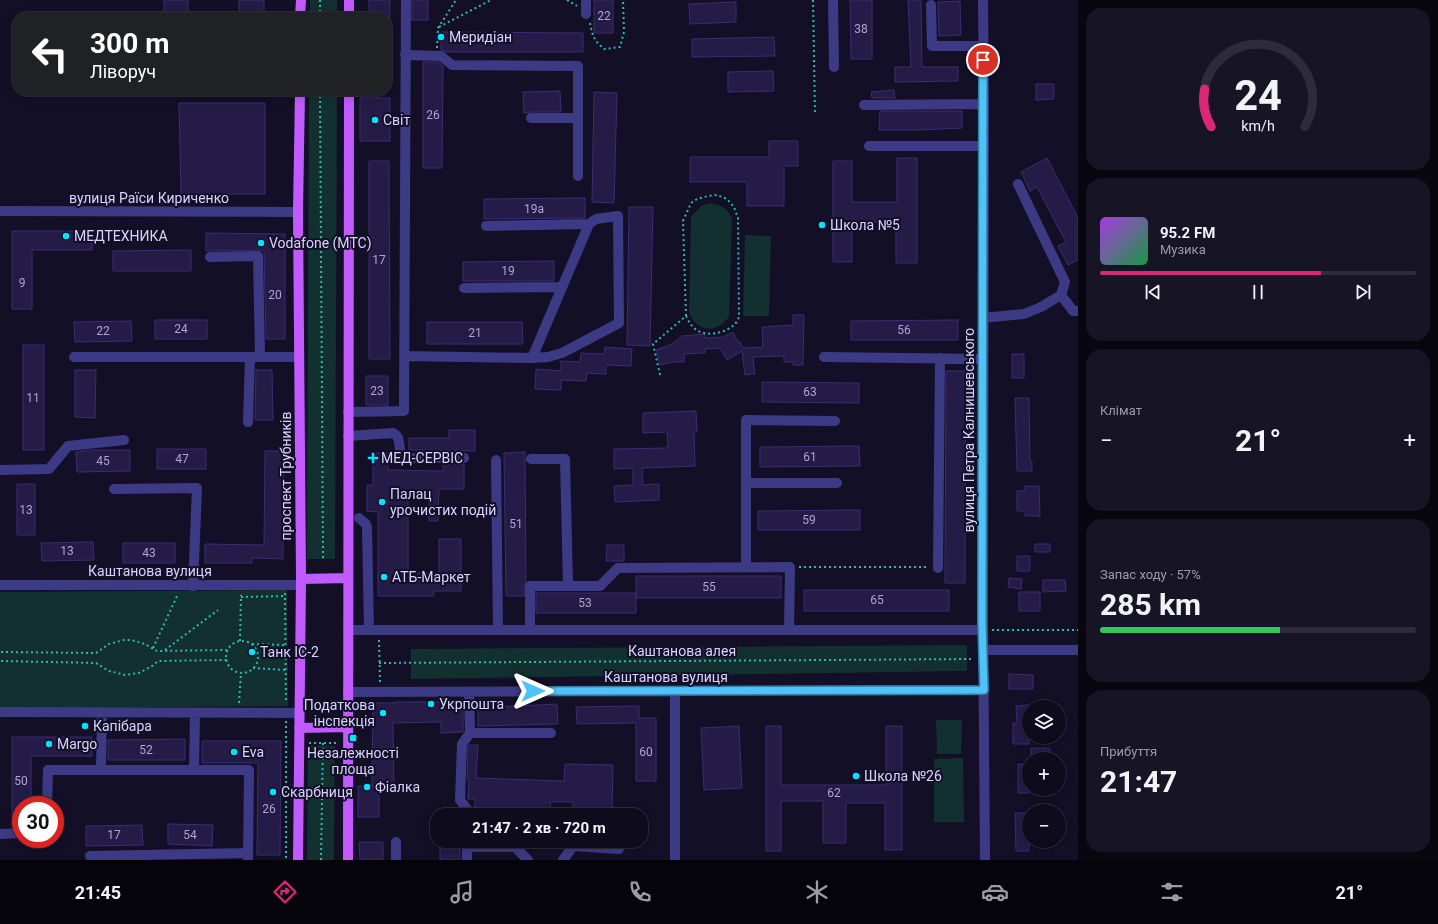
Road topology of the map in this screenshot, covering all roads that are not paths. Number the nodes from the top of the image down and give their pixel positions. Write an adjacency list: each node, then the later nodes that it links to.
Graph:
1 (301, 0): 8 (main road)
2 (349, 0): 9 (main road)
3 (406, 0): 12 (street)
4 (586, 0): 10 (street)
5 (833, 0): 13 (street)
6 (983, 0): 11 (street, вулиця Петра Калнишевського)
7 (931, 5): 11 (street)
8 (300, 12)
9 (349, 12)
10 (586, 14)
11 (983, 46): 16 (street, вулиця Петра Калнишевського)
12 (406, 55): 19 (street); 34 (street)
13 (834, 67)
14 (300, 96): 25 (main road, проспект Трубників)
15 (349, 96): 42 (main road)
16 (984, 104): 17 (street); 21 (street, вулиця Петра Калнишевського)
17 (864, 105)
18 (531, 118): 19 (street)
19 (578, 118): 22 (street)
20 (869, 146): 21 (street)
21 (984, 146): 33 (street, вулиця Петра Калнишевського)
22 (578, 176)
23 (1018, 184): 31 (street)
24 (0, 211): 25 (street, вулиця Раїси Кириченко)
25 (298, 212): 37 (main road, проспект Трубників)
26 (589, 224): 27 (street); 29 (street); 39 (street)
27 (486, 226)
28 (210, 257): 36 (street)
29 (562, 287): 30 (street); 39 (street)
30 (464, 288)
31 (1061, 295): 32 (street); 33 (street)
32 (1078, 311)
33 (983, 318): 41 (street, вулиця Петра Калнишевського)
34 (404, 356): 39 (street); 42 (street)
35 (74, 357): 36 (street)
36 (255, 357): 37 (street); 44 (street)
37 (299, 357): 58 (main road, проспект Трубників)
38 (824, 357): 40 (street)
39 (532, 358)
40 (940, 358): 41 (street); 56 (street)
41 (983, 359): 67 (street, вулиця Петра Калнишевського)
42 (348, 412): 45 (main road)
43 (835, 421): 51 (street)
44 (248, 422)
45 (348, 436): 47 (street); 57 (main road)
46 (124, 440): 50 (street)
47 (464, 458)
48 (531, 459): 60 (street)
49 (496, 460): 64 (street)
50 (0, 470)
51 (746, 483): 52 (street); 55 (street)
52 (837, 483)
53 (114, 489): 61 (street)
54 (359, 518): 63 (street)
55 (746, 567): 60 (street); 66 (street)
56 (938, 568)
57 (348, 578): 58 (main road); 62 (main road)
58 (301, 582): 61 (street, Каштанова вулиця); 77 (main road, проспект Трубників)
59 (0, 585): 61 (street, Каштанова вулиця)
60 (568, 585): 65 (street)
61 (193, 586)
62 (348, 630): 63 (street); 72 (main road)
63 (374, 630): 64 (street)
64 (498, 630): 65 (street)
65 (530, 630): 66 (street)
66 (789, 630): 67 (street)
67 (983, 630): 69 (street, вулиця Петра Калнишевського)
68 (1078, 650): 69 (street)
69 (984, 655): 70 (street, вулиця Петра Калнишевського)
70 (984, 690): 71 (street, Каштанова вулиця); 101 (street, вулиця Петра Калнишевського)
71 (675, 691): 73 (street, Каштанова вулиця); 100 (street)
72 (348, 692): 73 (street, Каштанова вулиця); 78 (main road)
73 (469, 692): 80 (street)
74 (0, 712): 75 (street)
75 (102, 712): 76 (street); 82 (street)
76 (195, 713): 77 (street); 83 (street)
77 (299, 713): 79 (main road, проспект Трубників)
78 (348, 727): 79 (main road); 95 (main road)
79 (299, 728): 94 (main road, проспект Трубників)
80 (470, 733): 81 (street); 85 (street)
81 (551, 733)
82 (101, 770): 83 (street); 84 (street)
83 (194, 770): 93 (street)
84 (47, 796)
85 (467, 808)
86 (0, 834): 87 (street)
87 (12, 834)
88 (396, 842): 96 (street)
89 (467, 848): 97 (street)
90 (517, 848): 98 (street)
91 (619, 849): 99 (street)
92 (90, 856): 93 (street)
93 (248, 856)
94 (298, 860)
95 (348, 860)
96 (396, 860)
97 (467, 860)
98 (528, 860)
99 (563, 860)
100 (675, 860)
101 (985, 860)

